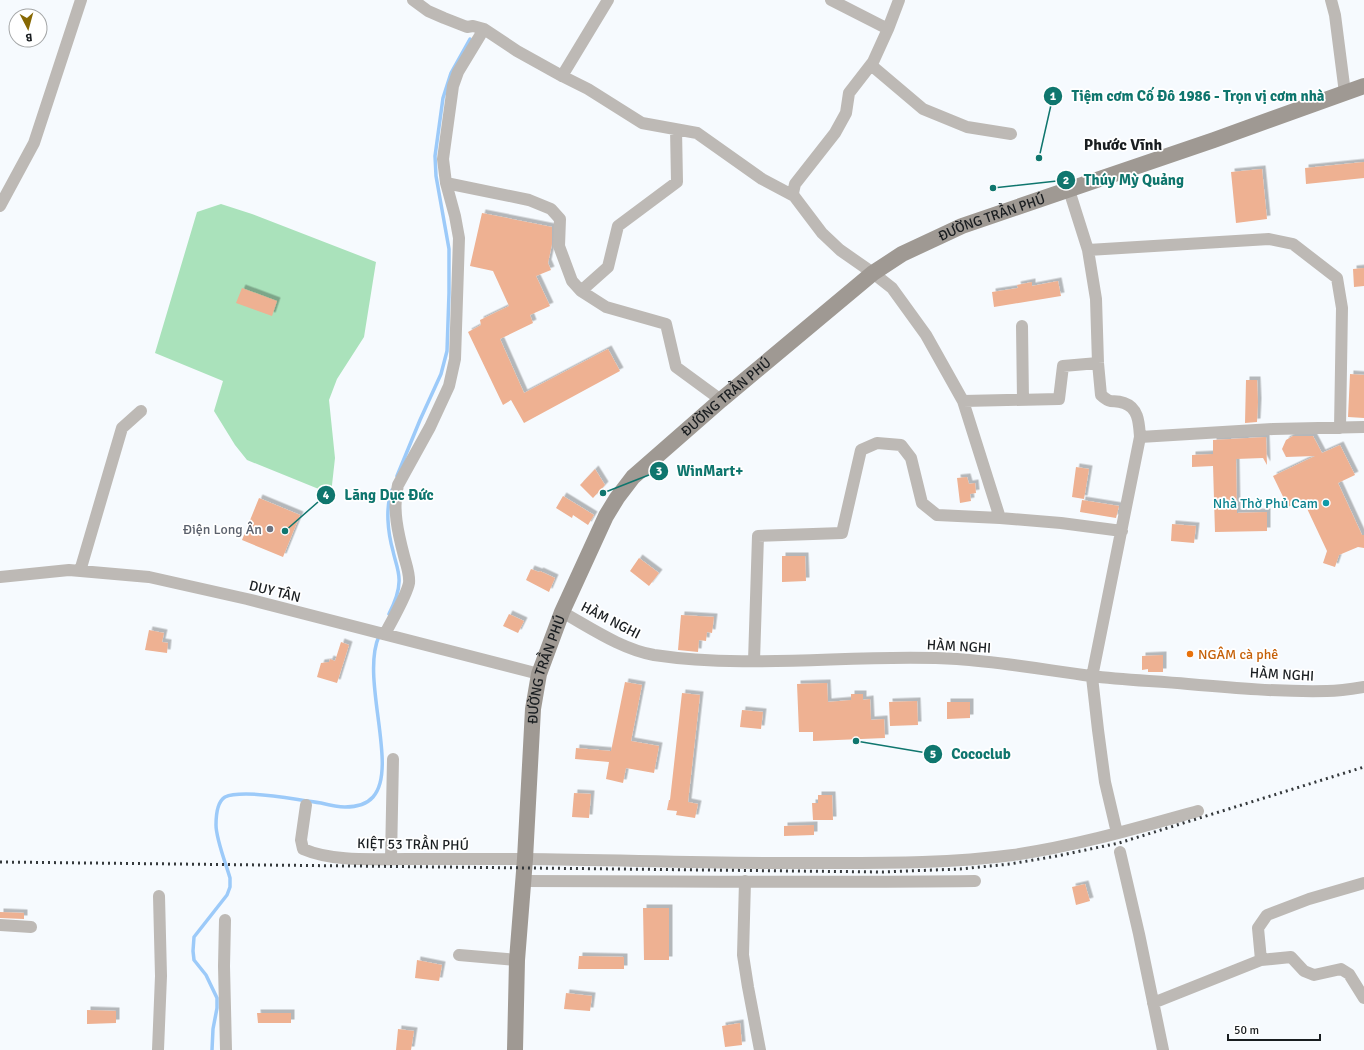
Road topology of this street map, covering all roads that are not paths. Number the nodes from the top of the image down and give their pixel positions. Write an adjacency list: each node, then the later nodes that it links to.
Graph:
1 (81, 0): 18 (street)
2 (413, 0): 8 (street)
3 (608, 0): 10 (street)
4 (832, 0): 7 (street)
5 (898, 0): 7 (street)
6 (1331, 0): 12 (street)
7 (888, 29): 9 (street)
8 (481, 30): 10 (street); 15 (street)
9 (871, 65): 14 (street); 17 (street)
10 (562, 76): 13 (street)
11 (1364, 86): 12 (street, ĐƯỜNG TRẦN PHÚ)
12 (1345, 93): 16 (street, ĐƯỜNG TRẦN PHÚ)
13 (676, 129): 17 (street); 21 (street)
14 (1011, 134)
15 (446, 183): 21 (street); 36 (street)
16 (1069, 190): 19 (street); 20 (street, ĐƯỜNG TRẦN PHÚ)
17 (794, 196): 20 (street)
18 (0, 206)
19 (1088, 250): 23 (street); 28 (street)
20 (874, 273): 24 (street, ĐƯỜNG TRẦN PHÚ); 26 (street)
21 (581, 291): 24 (street)
22 (1022, 326): 25 (street)
23 (1098, 363): 25 (street); 30 (street)
24 (721, 400): 35 (street, ĐƯỜNG TRẦN PHÚ)
25 (1023, 400): 26 (street)
26 (963, 401): 31 (street)
27 (141, 411): 33 (street)
28 (1340, 428): 29 (street); 30 (street)
29 (1364, 428)
30 (1140, 437): 32 (street)
31 (1000, 518): 32 (street); 37 (street)
32 (1122, 531): 39 (street)
33 (80, 571): 34 (street, DUY TÂN); 36 (street, DUY TÂN)
34 (0, 577)
35 (562, 612): 37 (street, HÀM NGHI); 38 (street, ĐƯỜNG TRẦN PHÚ)
36 (381, 633): 38 (street, DUY TÂN)
37 (754, 661): 39 (street, HÀM NGHI)
38 (539, 674): 47 (street, ĐƯỜNG TRẦN PHÚ)
39 (1092, 676): 40 (street, HÀM NGHI); 44 (street)
40 (1364, 688)
41 (393, 759): 46 (street)
42 (306, 805): 46 (street, KIỆT 53 TRẦN PHÚ)
43 (1198, 811): 44 (street, KIỆT 53 TRẦN PHÚ)
44 (1117, 833): 47 (street, KIỆT 53 TRẦN PHÚ)
45 (1120, 852): 60 (street)
46 (391, 859): 47 (street, KIỆT 53 TRẦN PHÚ)
47 (525, 859): 50 (street, ĐƯỜNG TRẦN PHÚ)
48 (745, 881): 49 (street); 50 (street); 64 (street)
49 (976, 881)
50 (523, 882): 57 (street, ĐƯỜNG TRẦN PHÚ)
51 (1364, 883): 58 (street)
52 (159, 896): 61 (street)
53 (225, 920): 62 (street)
54 (0, 925): 55 (street)
55 (31, 927)
56 (459, 955): 57 (street)
57 (517, 960): 63 (street, ĐƯỜNG TRẦN PHÚ)
58 (1261, 960): 59 (street); 60 (street)
59 (1364, 998)
60 (1153, 1003): 65 (street)
61 (158, 1050)
62 (226, 1050)
63 (515, 1050)
64 (760, 1050)
65 (1163, 1050)

